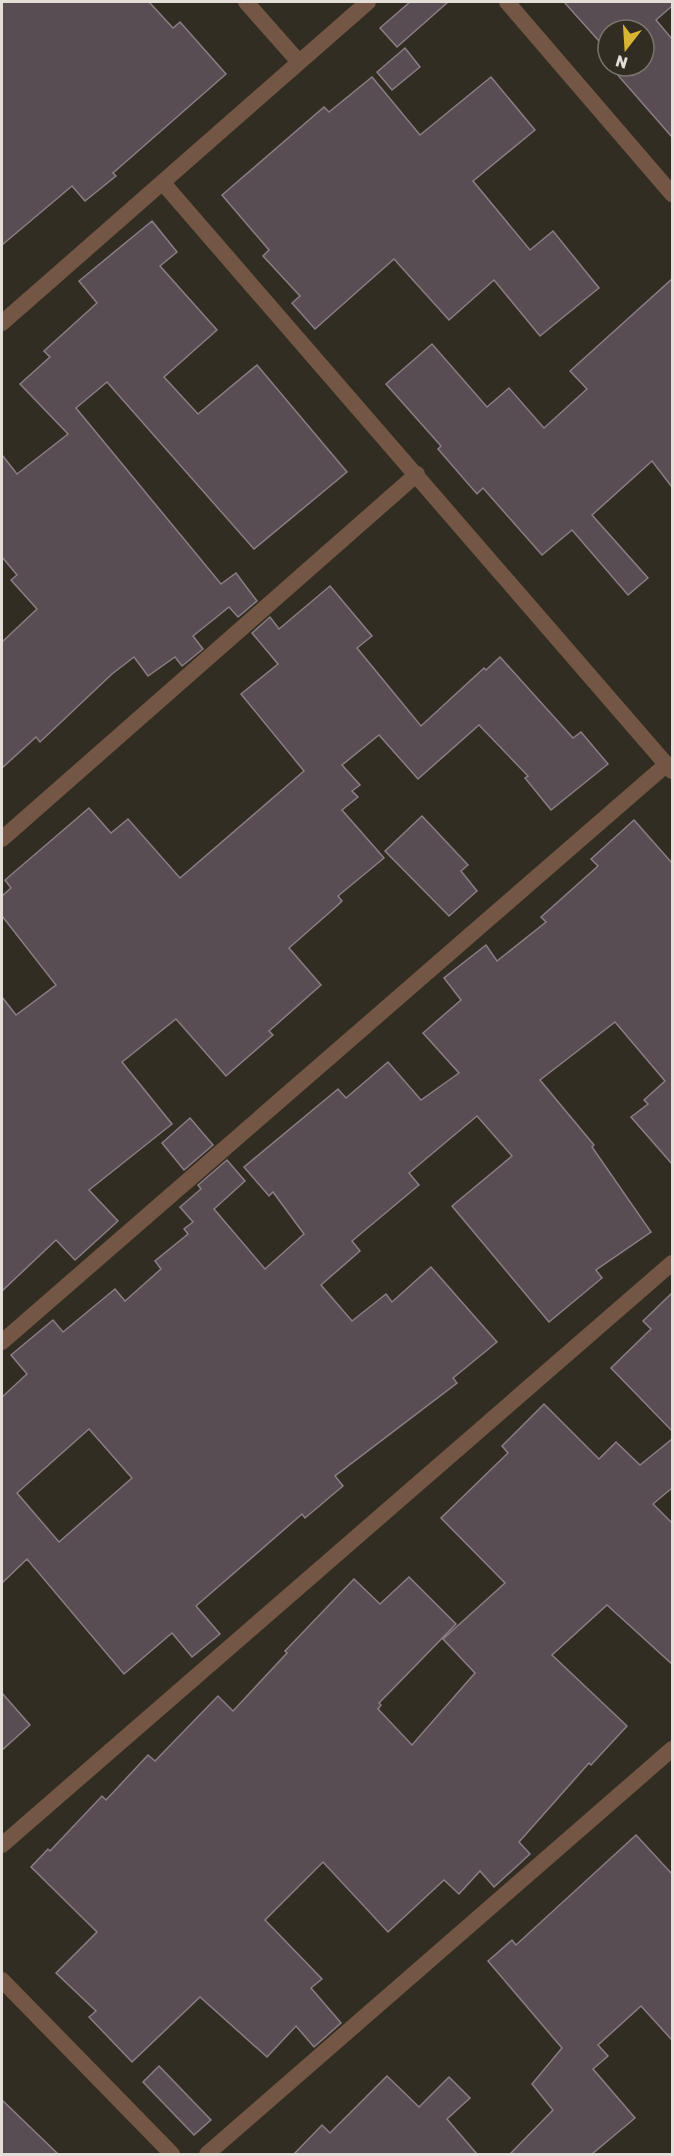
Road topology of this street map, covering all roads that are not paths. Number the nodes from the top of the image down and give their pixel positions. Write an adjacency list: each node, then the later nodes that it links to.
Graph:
1 (246, 2): 4 (street)
2 (368, 2): 4 (street)
3 (507, 2): 6 (street)
4 (299, 62): 5 (street)
5 (163, 183): 7 (street); 8 (street)
6 (672, 194)
7 (2, 322)
8 (417, 474): 9 (street); 10 (street)
9 (670, 768): 12 (street)
10 (2, 839)
11 (672, 1263): 14 (street)
12 (2, 1342)
13 (672, 1749): 17 (street)
14 (2, 1845)
15 (2, 1980): 16 (street)
16 (172, 2154)
17 (207, 2154)

